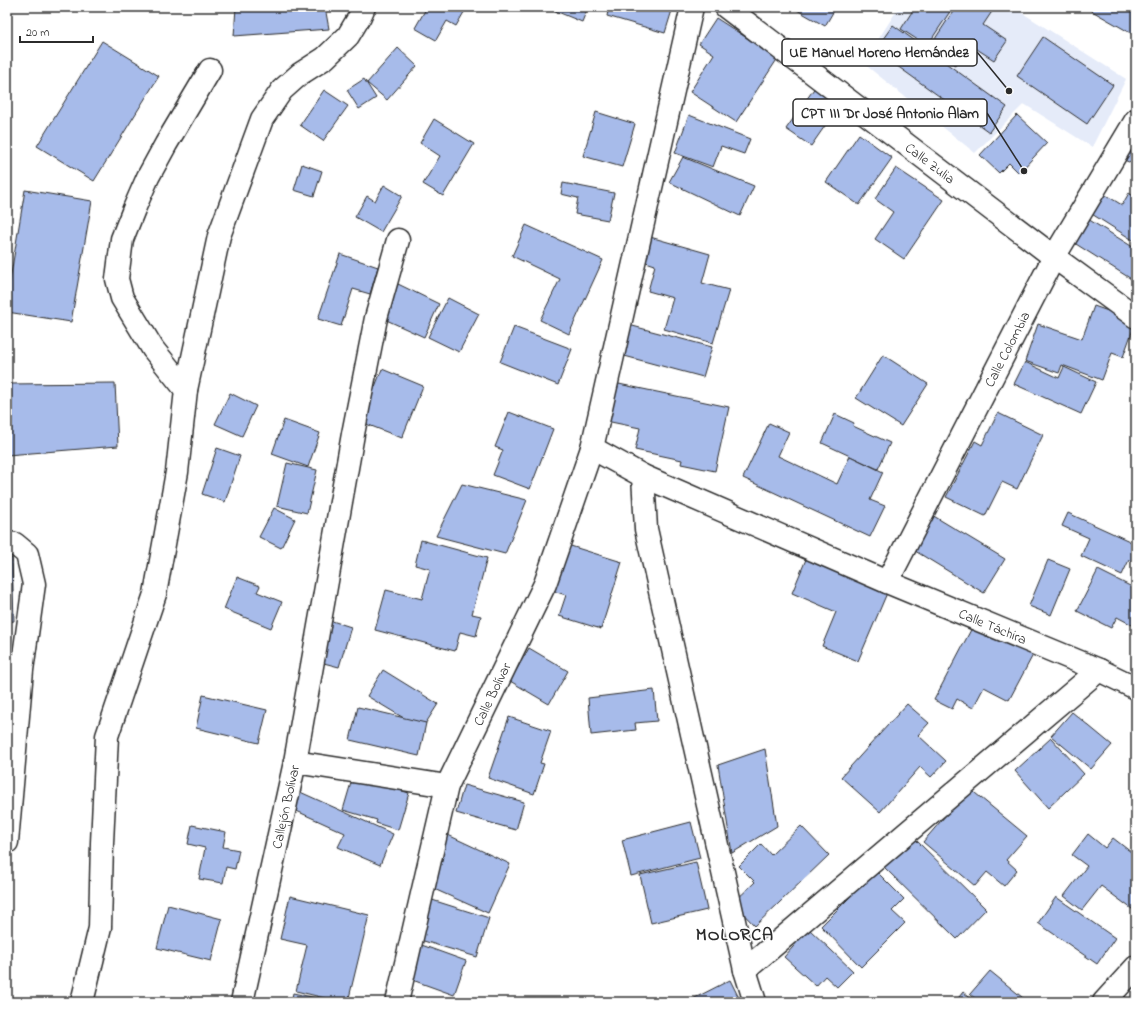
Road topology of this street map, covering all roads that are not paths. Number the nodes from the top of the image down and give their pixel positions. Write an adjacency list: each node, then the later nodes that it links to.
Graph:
1 (364, 7): 9 (street)
2 (692, 7): 10 (street, Calle Bolívar)
3 (726, 7): 7 (street, Calle Zulia)
4 (210, 70): 9 (street)
5 (1136, 120): 7 (street, Calle Colombia)
6 (398, 240): 17 (street)
7 (1054, 257): 8 (street, Calle Zulia); 13 (street, Calle Colombia)
8 (1136, 317)
9 (186, 390): 23 (street)
10 (592, 448): 11 (street); 18 (street, Calle Bolívar)
11 (643, 476): 13 (street, Calle Táchira); 22 (street)
12 (7, 543): 14 (street)
13 (886, 582): 15 (street, Calle Táchira)
14 (14, 669): 19 (street)
15 (1099, 670): 16 (street, Calle Táchira); 22 (street)
16 (1136, 688)
17 (295, 762): 18 (street, Callejón Bolívar); 24 (street, Callejón Bolívar)
18 (447, 786): 25 (street, Calle Bolívar)
19 (8, 814): 20 (street)
20 (7, 842)
21 (1136, 967): 27 (street)
22 (745, 970): 26 (street)
23 (82, 1002)
24 (242, 1002)
25 (397, 1002)
26 (755, 1002)
27 (1104, 1002)

